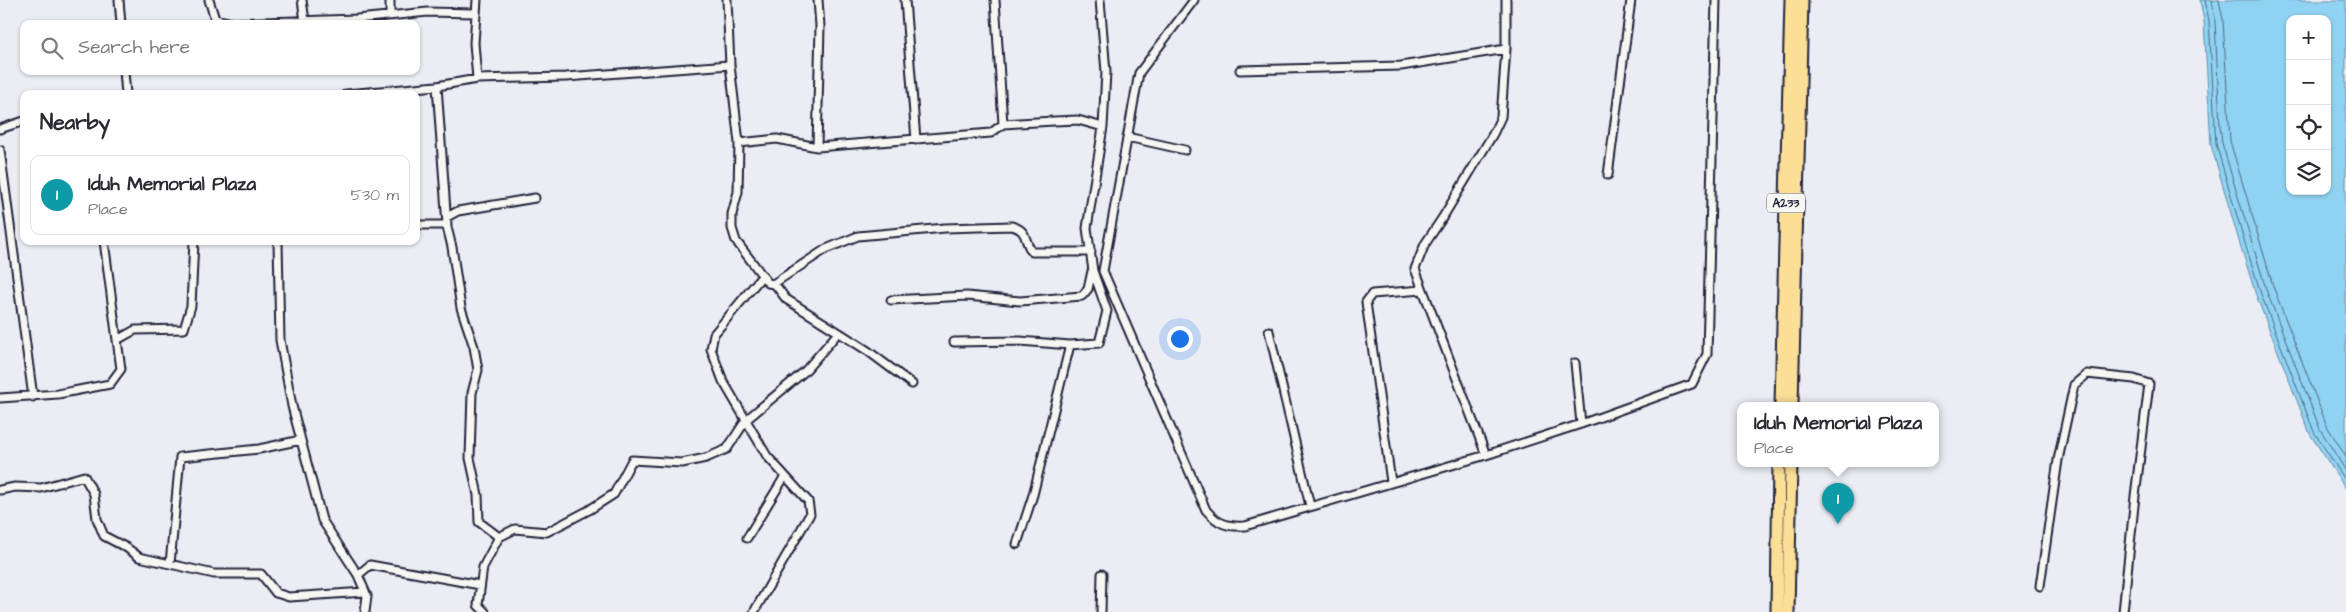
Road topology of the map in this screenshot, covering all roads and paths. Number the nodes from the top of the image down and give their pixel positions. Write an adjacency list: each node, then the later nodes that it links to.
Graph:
1 (119, 0): 19 (street)
2 (209, 0): 20 (street)
3 (302, 0): 21 (street)
4 (390, 0): 18 (street)
5 (477, 0): 17 (street)
6 (726, 0): 24 (street)
7 (818, 0): 38 (street)
8 (906, 0): 36 (street)
9 (995, 0): 32 (street)
10 (1100, 0): 33 (street)
11 (1194, 0): 35 (street)
12 (1506, 0): 23 (street)
13 (1631, 0): 41 (street)
14 (1716, 0): 67 (street)
15 (1791, 0): 64 (highway, A233)
16 (1802, 0): 65 (highway, A233)
17 (475, 13): 18 (street); 27 (street)
18 (390, 15): 22 (street)
19 (121, 20)
20 (215, 20)
21 (305, 20)
22 (319, 20)
23 (1506, 49): 25 (street); 53 (street)
24 (730, 65): 27 (street); 37 (street)
25 (1240, 70)
26 (124, 75): 29 (street)
27 (477, 79): 28 (street)
28 (437, 86): 30 (street); 43 (street)
29 (126, 90)
30 (394, 90)
31 (20, 122): 34 (street)
32 (1003, 124): 33 (street); 36 (street)
33 (1103, 127): 49 (street)
34 (0, 129)
35 (1127, 137): 40 (street); 75 (street)
36 (916, 140): 38 (street)
37 (739, 142): 38 (street); 51 (street)
38 (817, 147)
39 (0, 150): 62 (street)
40 (1185, 150)
41 (1608, 175)
42 (535, 198): 43 (street)
43 (447, 217): 44 (street)
44 (420, 225)
45 (447, 227): 77 (street)
46 (105, 245): 57 (street)
47 (194, 245): 57 (street)
48 (278, 245): 68 (street)
49 (1091, 252): 50 (street); 52 (street)
50 (1092, 271): 54 (street); 59 (street)
51 (762, 276): 52 (street); 66 (street)
52 (774, 283): 56 (street)
53 (1422, 290): 69 (street); 73 (street)
54 (891, 300)
55 (1269, 331): 75 (street)
56 (838, 333): 61 (street); 66 (street)
57 (117, 340): 62 (street)
58 (954, 342): 59 (street)
59 (1070, 345): 79 (street)
60 (1575, 363): 67 (street)
61 (912, 384)
62 (33, 397): 63 (street)
63 (0, 398)
64 (1781, 402)
65 (1792, 402)
66 (746, 420): 72 (street); 77 (street)
67 (1581, 424): 69 (street)
68 (301, 440): 80 (street); 82 (street)
69 (1486, 455): 73 (street)
70 (1779, 467): 76 (highway)
71 (1790, 467): 76 (highway)
72 (785, 476): 78 (street); 88 (street)
73 (1391, 482): 75 (street)
74 (0, 490): 80 (street)
75 (1310, 506)
76 (1784, 510): 90 (highway); 91 (highway)
77 (499, 537): 83 (street)
78 (747, 538)
79 (1017, 544)
80 (170, 564): 85 (street)
81 (1102, 574): 89 (street)
82 (358, 575): 83 (street); 85 (street)
83 (480, 585): 87 (street)
84 (2040, 586): 92 (street)
85 (365, 592): 86 (street)
86 (365, 612)
87 (485, 612)
88 (754, 612)
89 (1101, 612)
90 (1777, 612)
91 (1788, 612)
92 (2123, 612)

